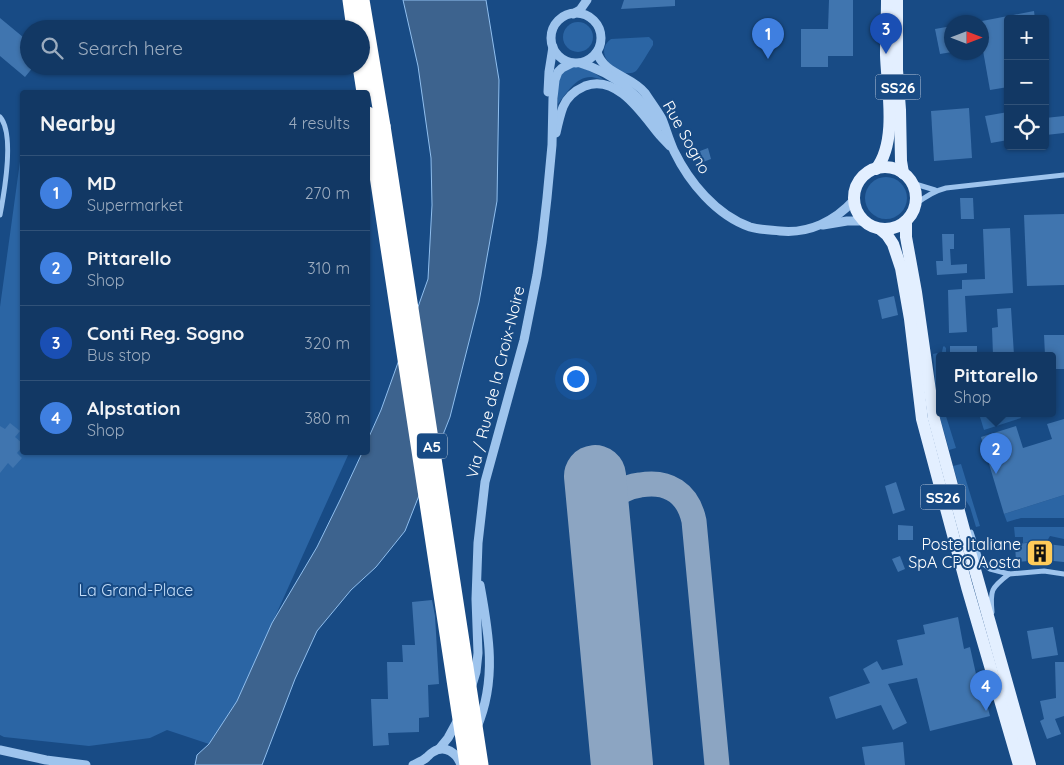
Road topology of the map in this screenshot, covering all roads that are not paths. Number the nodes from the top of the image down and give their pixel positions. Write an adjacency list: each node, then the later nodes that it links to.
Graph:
1 (350, 0): 8 (highway)
2 (362, 0): 9 (highway, A5)
3 (587, 0): 6 (street); 7 (street)
4 (887, 0): 22 (main road, SS26)
5 (897, 0): 23 (main road, SS26)
6 (574, 14): 7 (street); 10 (street)
7 (591, 18): 11 (street)
8 (353, 20)
9 (364, 20)
10 (553, 47): 12 (street); 24 (street, Via / Rue de la Croix-Noire)
11 (597, 52): 12 (street); 21 (street, Rue Sogno)
12 (576, 63): 19 (street, Rue Sogno); 20 (street, Via / Rue de la Croix-Noire)
13 (370, 73): 18 (highway, A5)
14 (361, 75): 15 (highway)
15 (364, 90)
16 (0, 117): 30 (street)
17 (370, 118): 18 (highway, A5)
18 (376, 128): 43 (highway, A5, bridge); 46 (highway, A5, bridge)
19 (667, 143): 20 (street); 21 (street)
20 (552, 144): 24 (street, Via / Rue de la Croix-Noire)
21 (674, 150): 33 (street, Rue Sogno)
22 (876, 168): 23 (main road); 28 (main road)
23 (903, 173): 26 (main road)
24 (549, 175): 36 (street, Via / Rue de la Croix-Noire)
25 (1064, 175): 27 (street)
26 (912, 183): 27 (street); 29 (main road)
27 (936, 190): 29 (street)
28 (854, 200): 31 (main road); 33 (street, Rue Sogno)
29 (916, 204): 32 (main road)
30 (0, 215)
31 (864, 221): 33 (street, Rue Sogno); 34 (main road)
32 (906, 221): 34 (main road); 35 (main road, SS26)
33 (818, 226)
34 (880, 229): 47 (main road, SS26)
35 (955, 500): 37 (street); 39 (main road, SS26)
36 (477, 567): 40 (street, Via / Rue de la Croix-Noire); 43 (street, Via / Rue de la Croix-Noire)
37 (1008, 574): 38 (street); 39 (street)
38 (1064, 574)
39 (994, 635): 48 (main road, SS26)
40 (439, 749): 42 (street); 43 (street)
41 (0, 750): 44 (street)
42 (425, 762): 45 (street)
43 (462, 763)
44 (86, 765)
45 (413, 765)
46 (482, 765)
47 (1019, 765)
48 (1030, 765)

